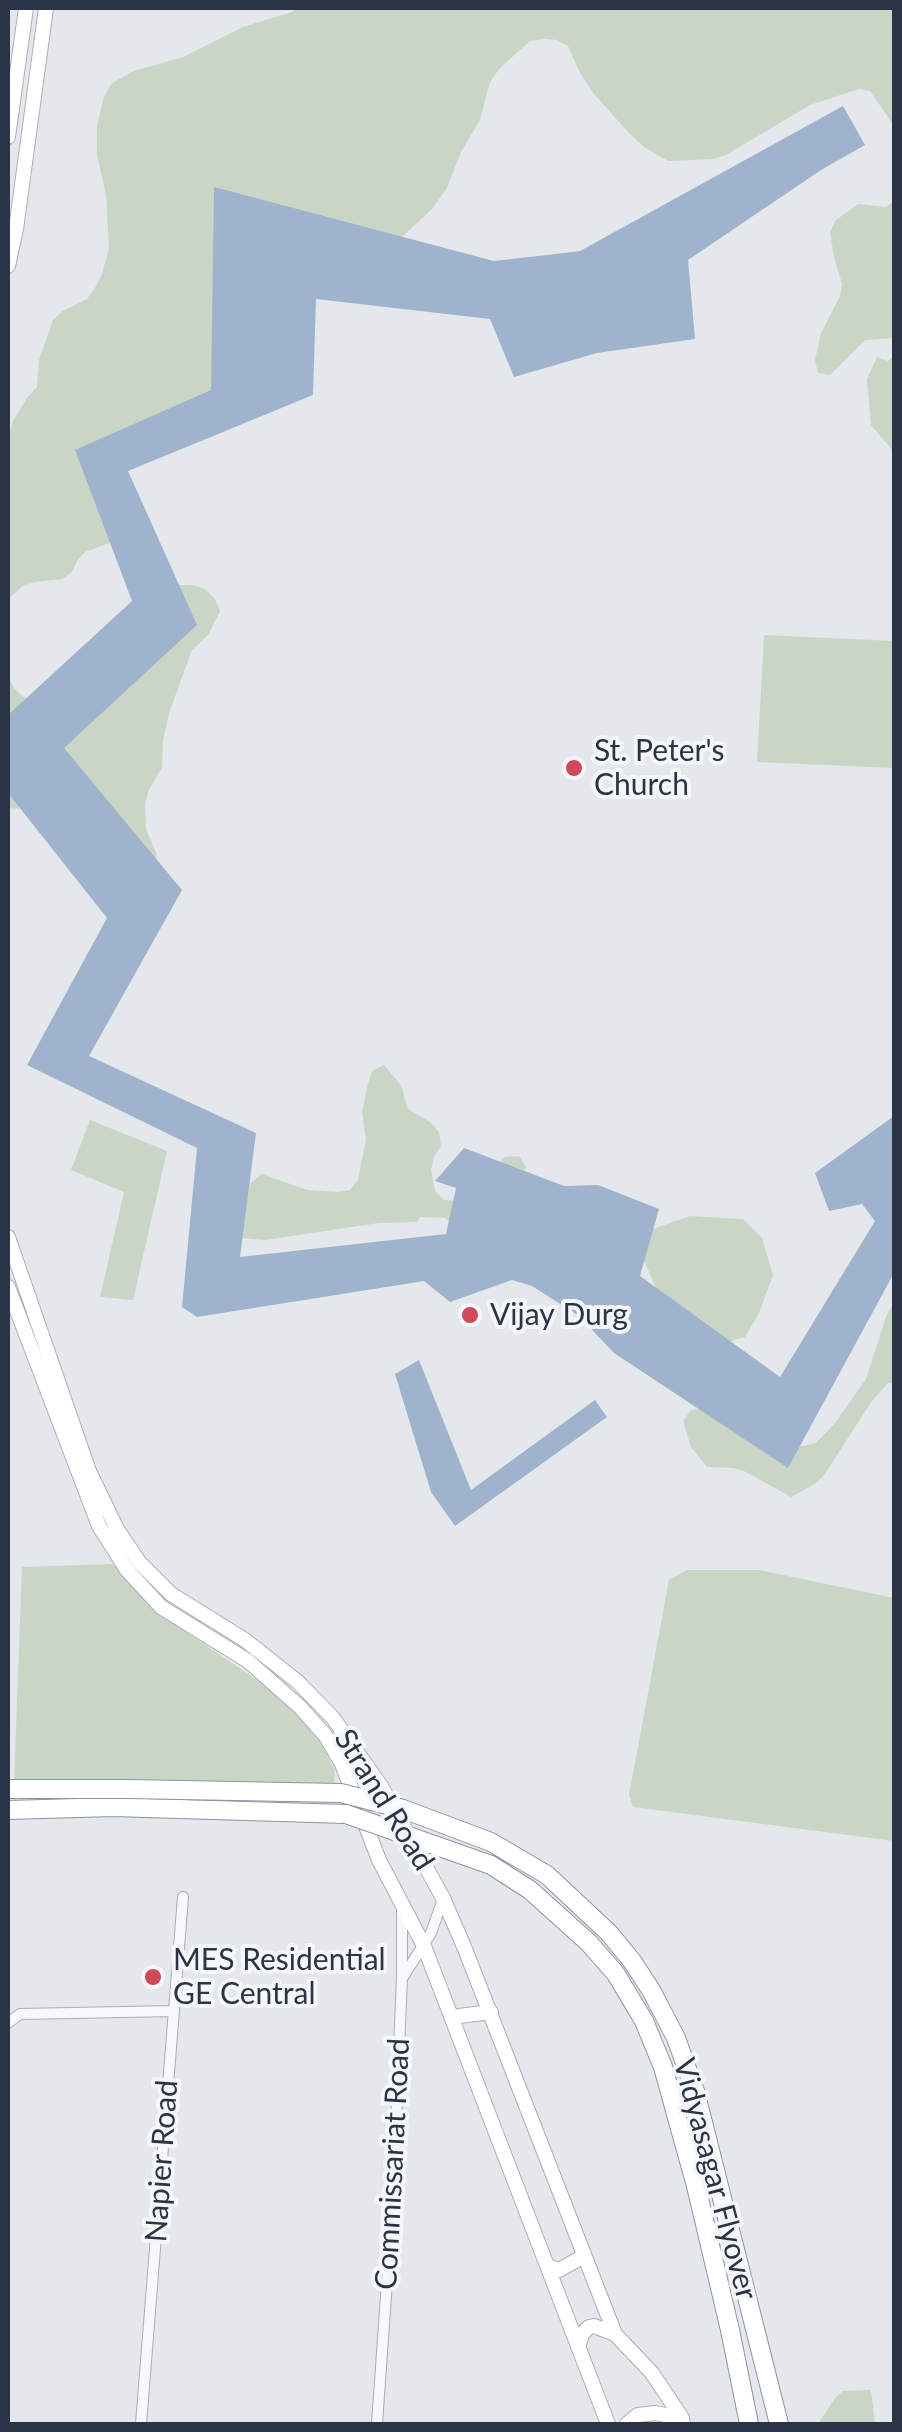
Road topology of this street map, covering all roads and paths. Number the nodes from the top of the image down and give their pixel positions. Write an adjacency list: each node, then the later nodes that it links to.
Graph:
1 (26, 8): 3 (main road)
2 (46, 8): 4 (main road)
3 (8, 137)
4 (12, 228): 5 (main road)
5 (8, 266)
6 (8, 1237): 11 (main road, Strand Road)
7 (8, 1287): 12 (main road, Strand Road)
8 (8, 1789): 29 (highway, Vidyasagar Flyover, bridge)
9 (8, 1810): 28 (highway, Vidyasagar Flyover, bridge)
10 (183, 1897): 15 (street, Napier Road)
11 (443, 1898): 13 (street); 16 (main road, Strand Road)
12 (402, 1903): 13 (main road, Strand Road); 14 (street, Commissariat Road)
13 (424, 1946): 14 (street); 17 (main road, Strand Road)
14 (402, 1977): 25 (street, Commissariat Road)
15 (174, 2010): 18 (street); 24 (street, Napier Road)
16 (491, 2012): 17 (main road); 19 (main road, Strand Road)
17 (451, 2017): 20 (main road, Strand Road)
18 (8, 2023)
19 (584, 2256): 20 (main road); 21 (main road, Strand Road)
20 (548, 2266): 22 (main road, Strand Road)
21 (615, 2334): 22 (main road); 23 (main road, Strand Road)
22 (579, 2346): 26 (main road, Strand Road)
23 (682, 2421): 27 (main road)
24 (141, 2424)
25 (377, 2424)
26 (608, 2424)
27 (626, 2424)
28 (749, 2424)
29 (779, 2424)

